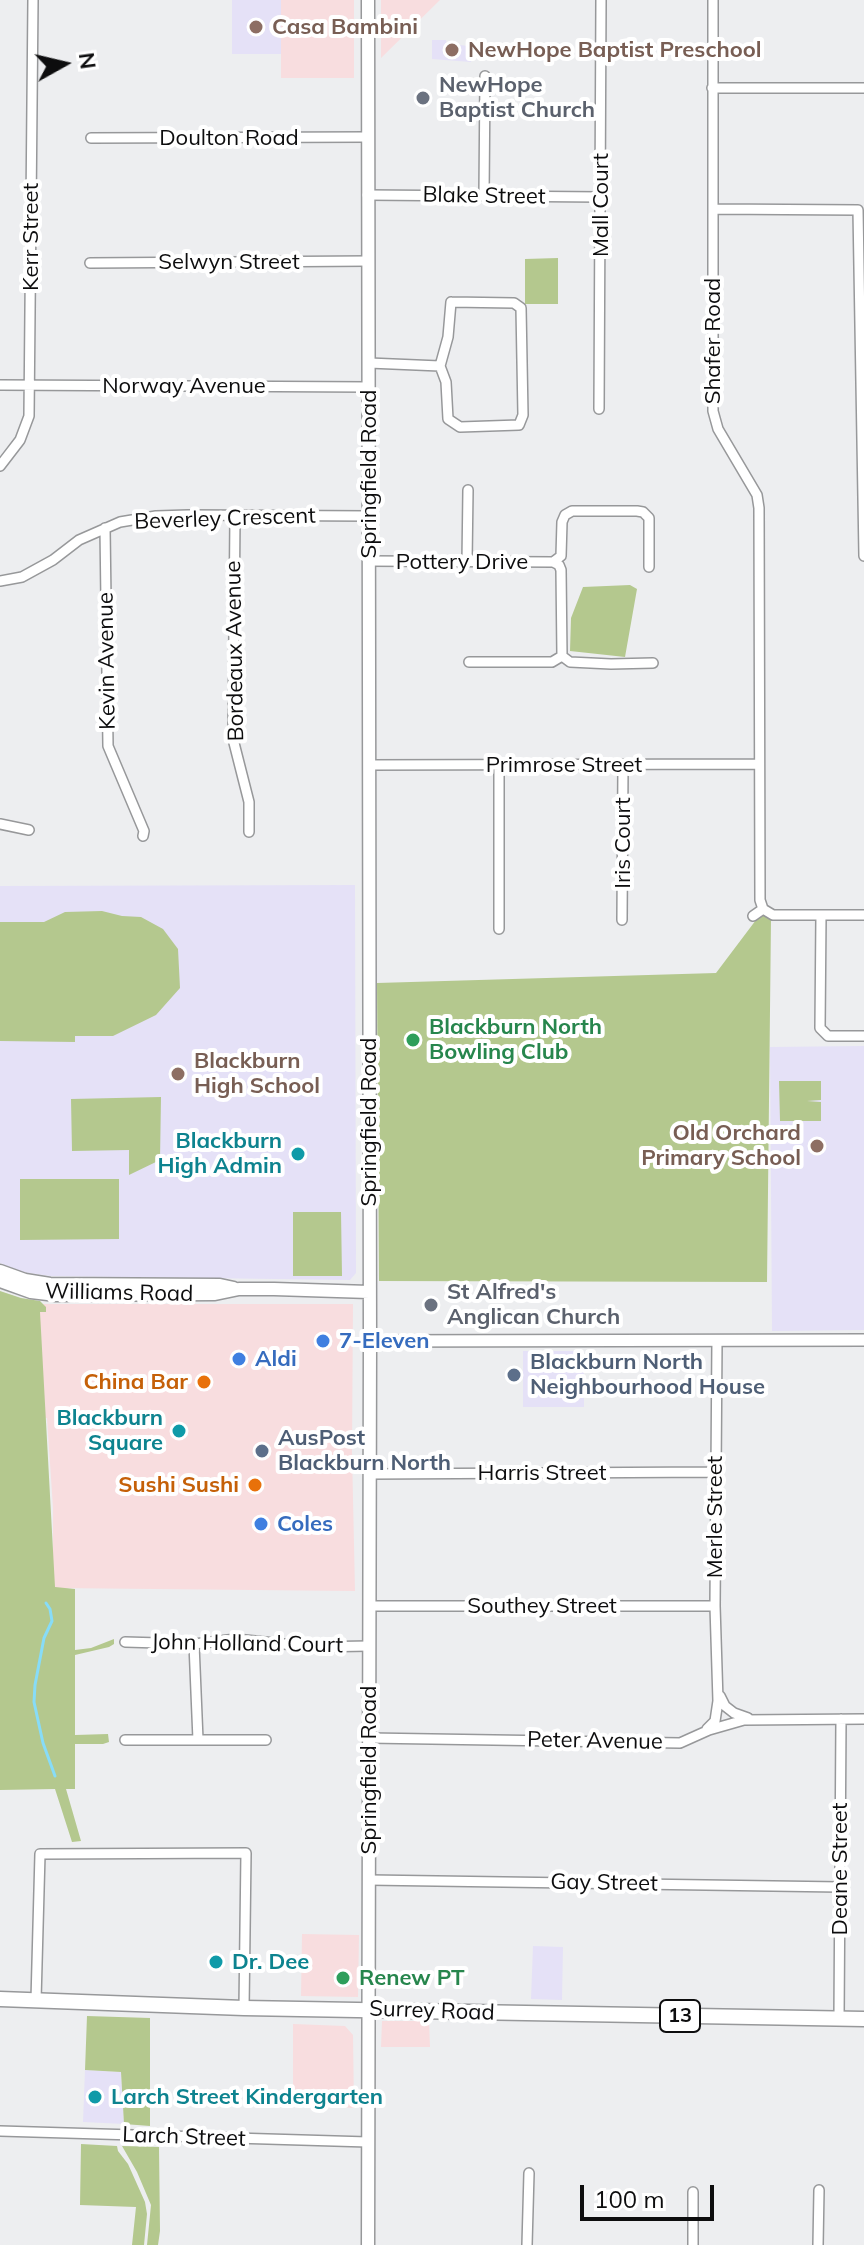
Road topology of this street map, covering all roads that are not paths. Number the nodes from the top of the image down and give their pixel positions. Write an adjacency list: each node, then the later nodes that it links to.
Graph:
1 (33, 0): 19 (street, Kerr Street)
2 (368, 0): 8 (main road, Springfield Road)
3 (601, 0): 12 (street, Mall Court)
4 (713, 0): 6 (street, Shafer Road)
5 (485, 76): 11 (street)
6 (712, 88): 7 (street); 13 (street, Shafer Road)
7 (864, 88)
8 (367, 137): 9 (street, Doulton Road); 10 (main road, Springfield Road)
9 (91, 138)
10 (367, 195): 11 (street, Blake Street); 14 (main road, Springfield Road)
11 (484, 195): 12 (street, Blake Street)
12 (601, 197): 21 (street, Mall Court)
13 (713, 209): 27 (street); 36 (street, Shafer Road)
14 (369, 261): 15 (street, Selwyn Street); 16 (main road, Springfield Road)
15 (90, 263)
16 (369, 363): 17 (street); 20 (main road, Springfield Road)
17 (440, 366): 17 (street)
18 (0, 385): 19 (street, Norway Avenue)
19 (30, 385): 20 (street, Norway Avenue); 22 (street, Kerr Street)
20 (369, 387): 25 (main road, Springfield Road)
21 (599, 409)
22 (0, 466)
23 (468, 490): 29 (street)
24 (235, 516): 25 (street, Beverley Crescent); 26 (street, Beverley Crescent); 42 (street, Bordeaux Avenue)
25 (369, 516): 28 (main road, Springfield Road)
26 (105, 528): 32 (street, Beverley Crescent); 43 (street, Kevin Avenue)
27 (864, 556)
28 (369, 561): 29 (street, Pottery Drive); 37 (main road, Springfield Road)
29 (467, 562): 30 (street, Pottery Drive)
30 (553, 562): 31 (street); 33 (street, Pottery Drive)
31 (649, 567)
32 (0, 581)
33 (562, 656): 34 (street); 35 (street)
34 (469, 662)
35 (653, 663)
36 (759, 764): 39 (street, Primrose Street); 44 (street, Shafer Road)
37 (369, 765): 38 (street, Primrose Street); 55 (main road, Springfield Road)
38 (499, 765): 39 (street, Primrose Street); 49 (street)
39 (623, 766): 48 (street, Iris Court)
40 (0, 824): 41 (street)
41 (29, 830)
42 (249, 832)
43 (143, 836)
44 (763, 909): 45 (street); 47 (street)
45 (821, 915): 46 (street); 50 (street)
46 (864, 915)
47 (753, 916)
48 (622, 920)
49 (499, 929)
50 (864, 1036)
51 (0, 1271): 53 (main road, Williams Road)
52 (0, 1281): 56 (main road, Williams Road)
53 (122, 1285): 54 (main road, Williams Road); 56 (main road)
54 (154, 1289): 55 (main road, Williams Road); 56 (main road, Williams Road)
55 (369, 1292): 59 (main road, Springfield Road)
56 (110, 1294)
57 (717, 1340): 58 (street); 59 (street); 60 (street, Merle Street)
58 (864, 1340)
59 (370, 1341): 61 (main road, Springfield Road)
60 (715, 1472): 61 (street, Harris Street); 63 (street, Merle Street)
61 (369, 1474): 62 (main road, Springfield Road)
62 (369, 1606): 63 (street, Southey Street); 66 (main road, Springfield Road)
63 (715, 1606): 67 (street, Merle Street)
64 (125, 1642): 65 (street, John Holland Court)
65 (194, 1644): 66 (street, John Holland Court); 74 (street)
66 (369, 1646): 72 (main road, Springfield Road)
67 (718, 1693): 68 (street); 71 (street, Merle Street)
68 (755, 1719): 69 (street, Peter Avenue); 71 (street, Peter Avenue)
69 (841, 1719): 70 (street, Peter Avenue); 77 (street, Deane Street)
70 (864, 1719)
71 (704, 1732): 72 (street, Peter Avenue)
72 (369, 1738): 76 (main road, Springfield Road)
73 (125, 1740): 74 (street)
74 (198, 1740): 75 (street)
75 (266, 1740)
76 (369, 1880): 77 (street, Gay Street); 81 (main road, Springfield Road)
77 (840, 1887): 82 (street, Deane Street)
78 (0, 1999): 79 (main road, Surrey Road / 13)
79 (36, 2000): 80 (main road, Surrey Road / 13); 80 (street)
80 (244, 2008): 81 (main road, Surrey Road / 13)
81 (368, 2009): 82 (main road, Surrey Road / 13); 85 (main road, Springfield Road)
82 (839, 2018): 83 (main road, Surrey Road / 13)
83 (864, 2019)
84 (0, 2131): 85 (street, Larch Street)
85 (368, 2142): 89 (main road, Springfield Road)
86 (529, 2173): 90 (street)
87 (819, 2190): 92 (street)
88 (693, 2192): 91 (street)
89 (368, 2245)
90 (527, 2245)
91 (693, 2245)
92 (818, 2245)

